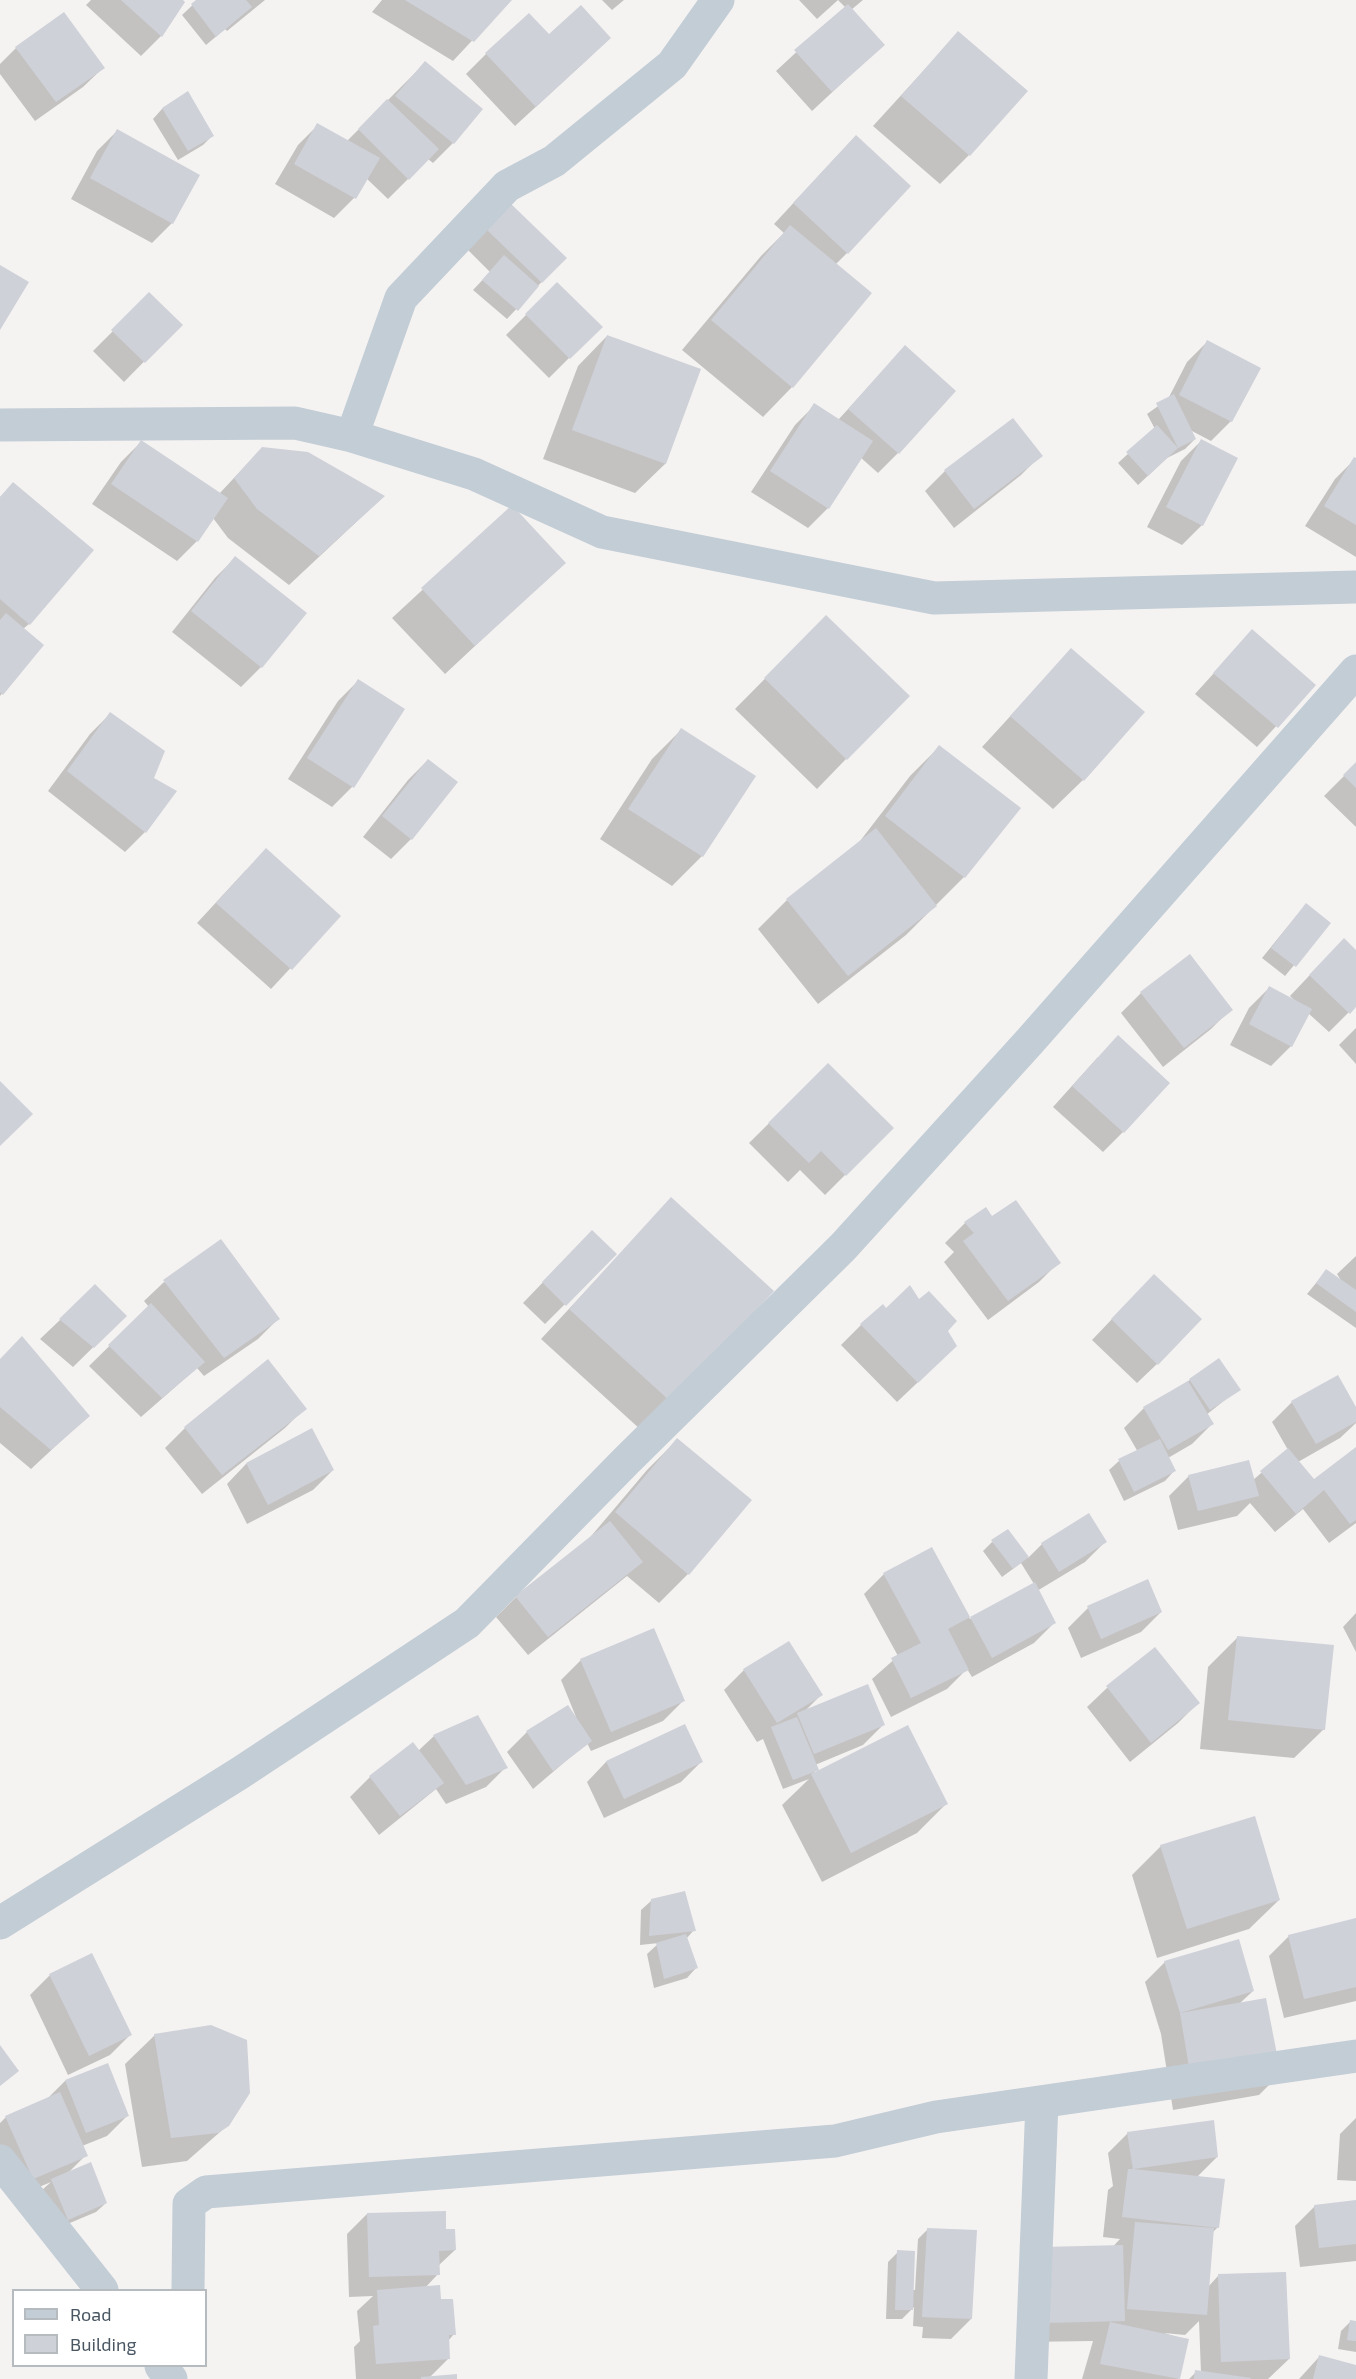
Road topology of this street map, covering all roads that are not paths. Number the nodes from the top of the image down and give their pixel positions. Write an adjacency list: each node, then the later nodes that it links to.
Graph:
1 (718, 0): 3 (street)
2 (0, 425): 3 (street)
3 (352, 436): 4 (street)
4 (1356, 587)
5 (1356, 671): 6 (street)
6 (0, 1923)
7 (1356, 2056): 8 (street)
8 (1042, 2102): 11 (street); 14 (street)
9 (0, 2161): 10 (street)
10 (101, 2289)
11 (188, 2289)
12 (162, 2367): 13 (street)
13 (171, 2379)
14 (1031, 2379)

